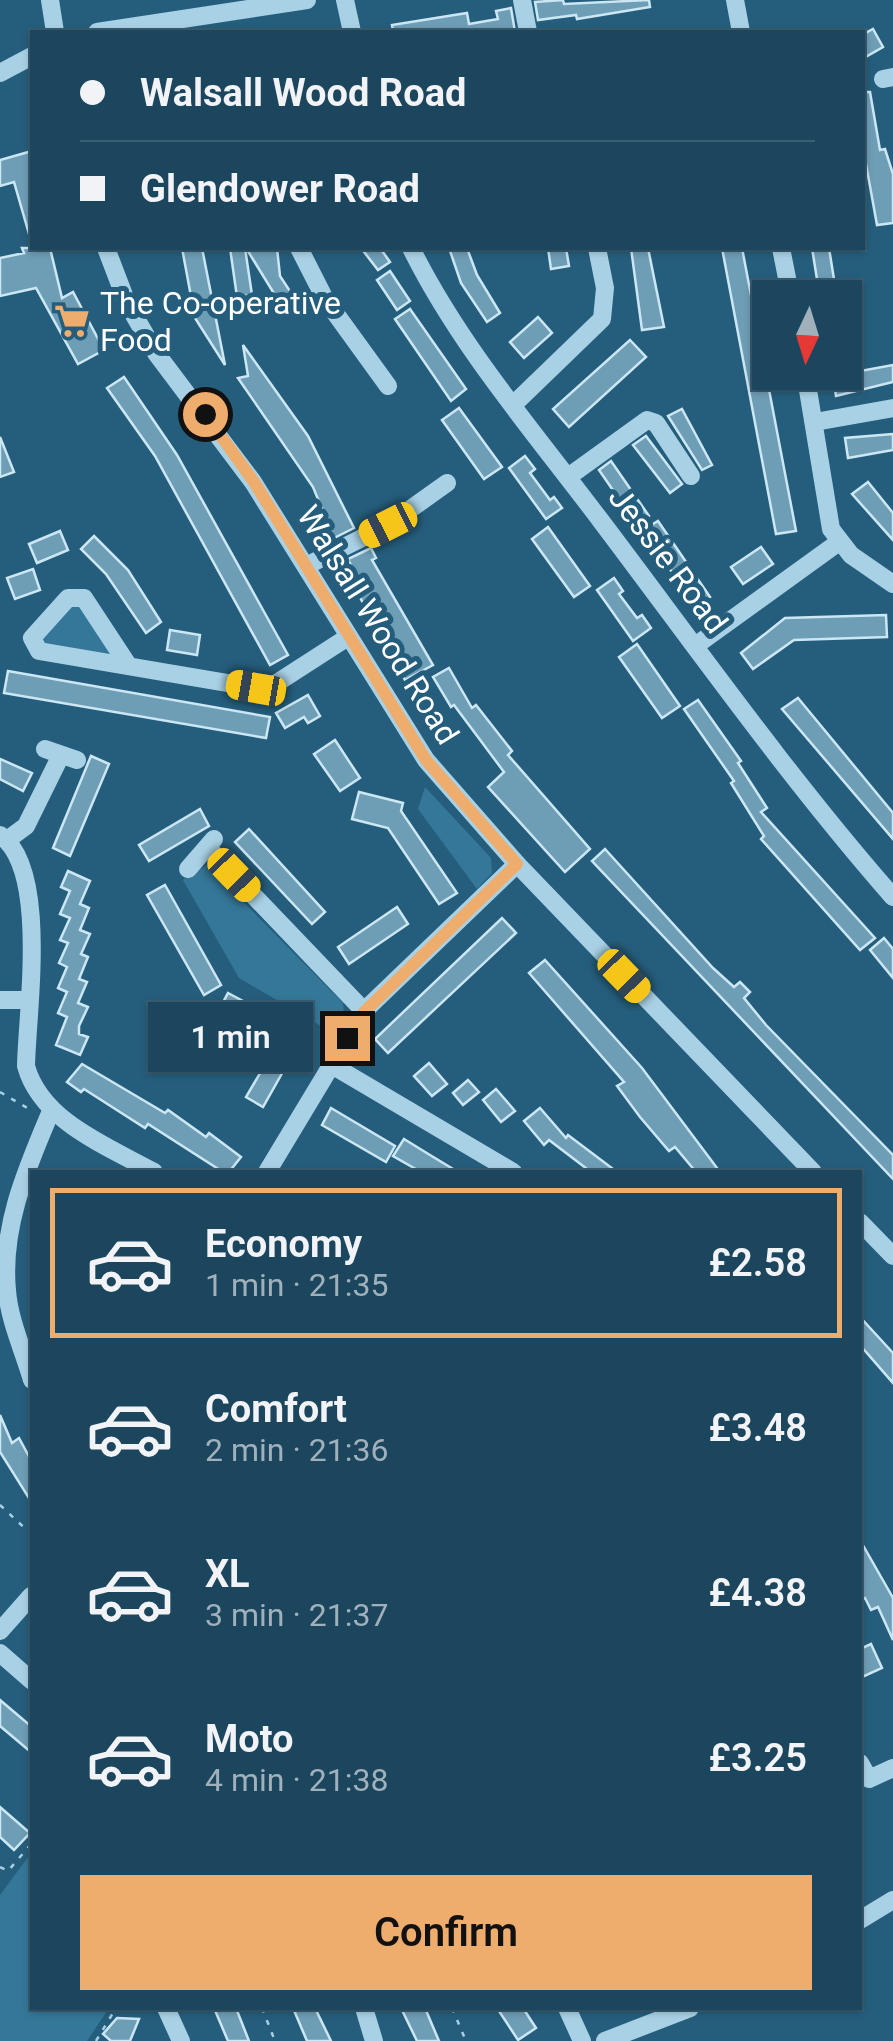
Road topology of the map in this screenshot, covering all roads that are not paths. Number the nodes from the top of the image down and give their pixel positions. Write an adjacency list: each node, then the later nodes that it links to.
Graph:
1 (50, 0): 7 (street)
2 (307, 0): 6 (street)
3 (345, 0): 9 (street)
4 (522, 0): 10 (street)
5 (734, 0): 11 (street)
6 (287, 2): 8 (street)
7 (55, 30)
8 (110, 30)
9 (352, 30)
10 (528, 30)
11 (741, 30)
12 (30, 57): 13 (street)
13 (0, 73)
14 (107, 250): 29 (street, Walsall Wood Road)
15 (299, 250): 20 (street)
16 (413, 250): 22 (street, Jessie Road)
17 (597, 250): 22 (street)
18 (782, 250): 19 (street)
19 (788, 280)
20 (388, 386)
21 (808, 390): 24 (street)
22 (513, 405): 26 (street, Jessie Road)
23 (893, 408): 24 (street)
24 (814, 422): 28 (street)
25 (690, 476): 26 (street)
26 (568, 477): 32 (street, Jessie Road)
27 (448, 483): 29 (street)
28 (839, 542): 30 (street); 32 (street)
29 (306, 566): 31 (street, Walsall Wood Road)
30 (893, 584)
31 (348, 638): 33 (street); 36 (street, Walsall Wood Road)
32 (695, 646): 38 (street, Jessie Road)
33 (128, 665): 33 (street)
34 (61, 755): 35 (street)
35 (4, 838): 40 (street)
36 (517, 864): 41 (street); 47 (street, Walsall Wood Road)
37 (188, 869): 41 (street)
38 (893, 898)
39 (0, 1000): 40 (street)
40 (28, 1000): 43 (street)
41 (364, 1012): 42 (street)
42 (330, 1064): 45 (street); 46 (street)
43 (50, 1115): 44 (street); 50 (street)
44 (150, 1170)
45 (268, 1170)
46 (509, 1170)
47 (811, 1170)
48 (862, 1224): 49 (street)
49 (893, 1256)
50 (30, 1373)
51 (30, 1596): 52 (street)
52 (0, 1631)
53 (0, 1653): 54 (street)
54 (30, 1679)
55 (862, 1767): 56 (street)
56 (893, 1768)
57 (893, 1900): 58 (street)
58 (862, 1919)
59 (167, 2010): 63 (street)
60 (365, 2010): 64 (street)
61 (568, 2010): 65 (street)
62 (685, 2010): 66 (street)
63 (181, 2041)
64 (374, 2041)
65 (582, 2041)
66 (605, 2041)

